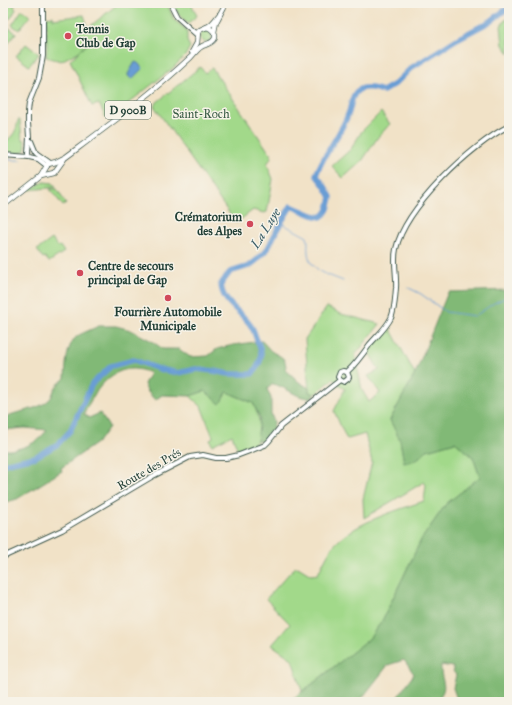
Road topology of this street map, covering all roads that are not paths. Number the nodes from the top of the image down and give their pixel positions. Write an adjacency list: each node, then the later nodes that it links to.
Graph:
1 (42, 3): 13 (street)
2 (170, 3): 5 (street)
3 (226, 3): 4 (main road)
4 (219, 15): 6 (main road); 8 (main road)
5 (189, 27): 7 (street); 9 (street)
6 (207, 27): 7 (main road); 8 (main road)
7 (200, 29): 9 (main road)
8 (214, 32): 10 (main road)
9 (198, 37): 10 (main road); 11 (main road, D 900B)
10 (205, 44): 11 (main road, D 900B)
11 (187, 61): 15 (main road, D 900B)
12 (509, 126): 21 (street)
13 (32, 154): 14 (street); 16 (street)
14 (3, 155)
15 (66, 157): 16 (main road, D 900B); 17 (main road, D 900B)
16 (49, 165): 17 (main road); 18 (main road); 19 (main road, D 900B)
17 (57, 168): 18 (main road)
18 (50, 174): 19 (main road, D 900B)
19 (41, 176): 20 (main road, D 900B)
20 (3, 206)
21 (347, 372): 22 (street); 22 (street)
22 (340, 380): 23 (street, Route des Prés)
23 (3, 557)

